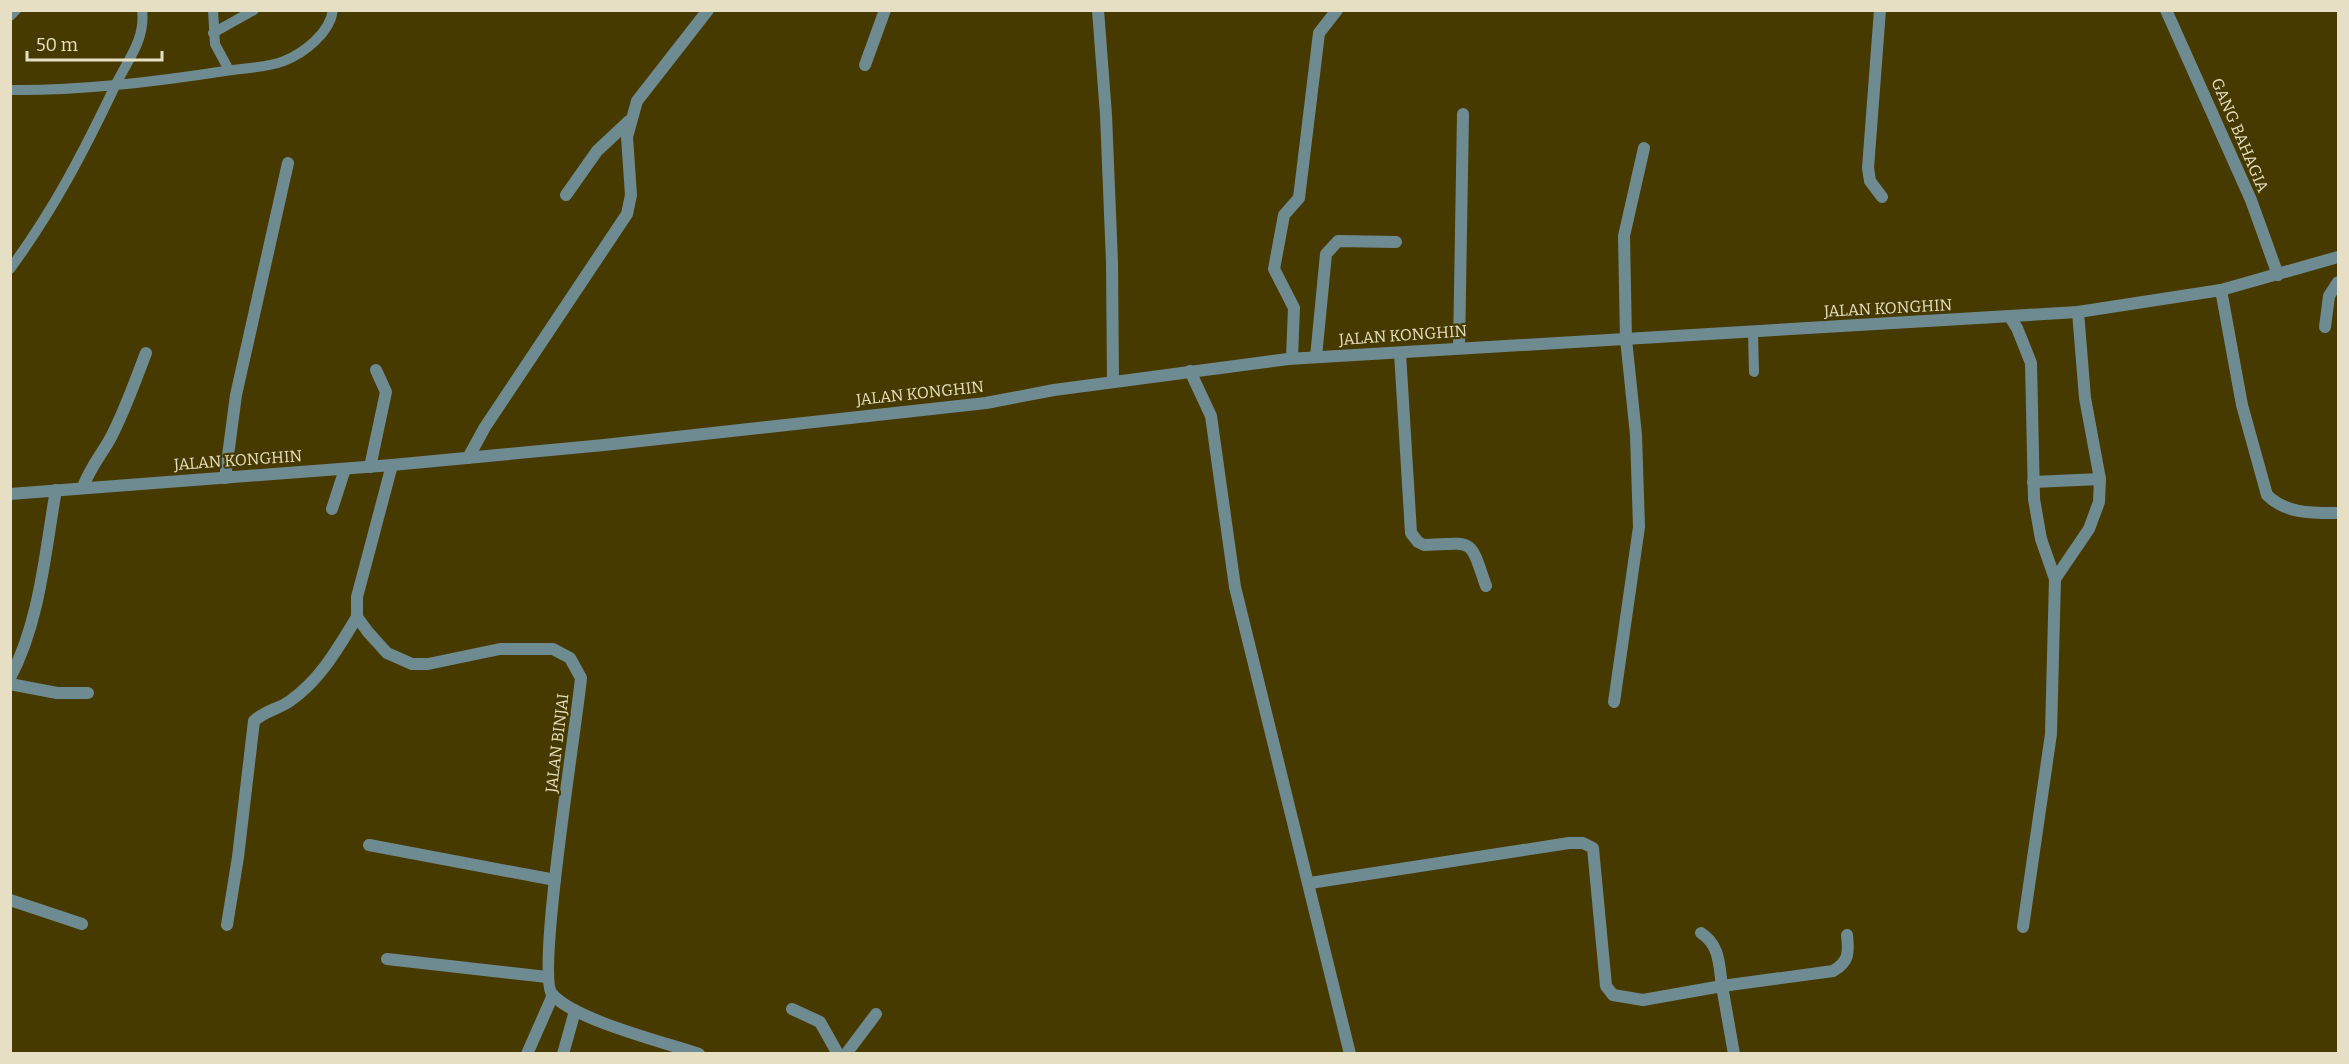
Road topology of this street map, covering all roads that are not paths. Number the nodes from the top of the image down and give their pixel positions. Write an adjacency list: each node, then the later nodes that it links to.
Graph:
1 (16, 10): 12 (lane)
2 (142, 10): 16 (lane)
3 (213, 10): 13 (lane)
4 (254, 10): 13 (lane)
5 (333, 10): 15 (lane)
6 (708, 10): 19 (street)
7 (885, 10): 14 (street)
8 (1098, 10): 43 (street)
9 (1336, 10): 39 (street)
10 (1880, 10): 23 (street)
11 (2166, 10): 27 (street, GANG BAHAGIA)
12 (10, 16)
13 (213, 33): 15 (lane)
14 (865, 65)
15 (230, 70): 16 (lane)
16 (116, 83): 17 (lane); 26 (lane)
17 (10, 90)
18 (1463, 114): 35 (street)
19 (629, 121): 22 (street); 44 (street)
20 (1644, 148): 34 (street)
21 (288, 163): 48 (street)
22 (566, 195)
23 (1882, 197)
24 (1396, 242): 38 (street)
25 (2338, 257): 27 (street, JALAN KONGHIN)
26 (10, 269)
27 (2278, 275): 29 (street, JALAN KONGHIN)
28 (2338, 282): 32 (street)
29 (2221, 290): 30 (street, JALAN KONGHIN); 55 (street)
30 (2078, 312): 31 (street, JALAN KONGHIN); 49 (street)
31 (2010, 317): 33 (street, JALAN KONGHIN); 50 (street)
32 (2325, 327)
33 (1753, 333): 34 (street, JALAN KONGHIN); 42 (lane)
34 (1626, 339): 35 (street, JALAN KONGHIN); 62 (street)
35 (1459, 348): 37 (street, JALAN KONGHIN)
36 (146, 352): 51 (street)
37 (1400, 353): 38 (street, JALAN KONGHIN); 57 (street)
38 (1316, 357): 39 (street, JALAN KONGHIN)
39 (1292, 358): 41 (street, JALAN KONGHIN)
40 (376, 370): 46 (street)
41 (1190, 371): 43 (street, JALAN KONGHIN); 65 (street)
42 (1754, 372)
43 (1113, 382): 44 (street, JALAN KONGHIN)
44 (468, 458): 45 (street, JALAN KONGHIN)
45 (392, 465): 46 (street, JALAN KONGHIN); 58 (street)
46 (370, 467): 47 (street, JALAN KONGHIN)
47 (345, 469): 48 (street, JALAN KONGHIN); 54 (street)
48 (225, 478): 51 (street, JALAN KONGHIN)
49 (2100, 479): 50 (street); 56 (street)
50 (2033, 482): 56 (street)
51 (83, 487): 52 (street, JALAN KONGHIN)
52 (56, 490): 53 (street, JALAN KONGHIN); 59 (street)
53 (10, 494)
54 (332, 509)
55 (2338, 513)
56 (2055, 579): 69 (street)
57 (1486, 586)
58 (357, 617): 64 (street, JALAN BINJAI); 68 (street)
59 (10, 678)
60 (10, 684): 61 (street)
61 (88, 693)
62 (1614, 702)
63 (369, 845): 64 (street)
64 (555, 880): 73 (street, JALAN BINJAI)
65 (1310, 883): 74 (street); 84 (street)
66 (10, 900): 67 (street)
67 (82, 924)
68 (227, 925)
69 (2023, 927)
70 (1701, 933): 74 (street)
71 (1847, 935): 74 (street)
72 (387, 959): 73 (street)
73 (547, 977): 75 (street, JALAN BINJAI)
74 (1722, 986): 85 (street)
75 (553, 995): 77 (street); 79 (street)
76 (792, 1009): 82 (street)
77 (575, 1011): 80 (street); 81 (street)
78 (876, 1014): 83 (street)
79 (527, 1053)
80 (563, 1053)
81 (699, 1053)
82 (838, 1053)
83 (846, 1053)
84 (1350, 1053)
85 (1734, 1053)

